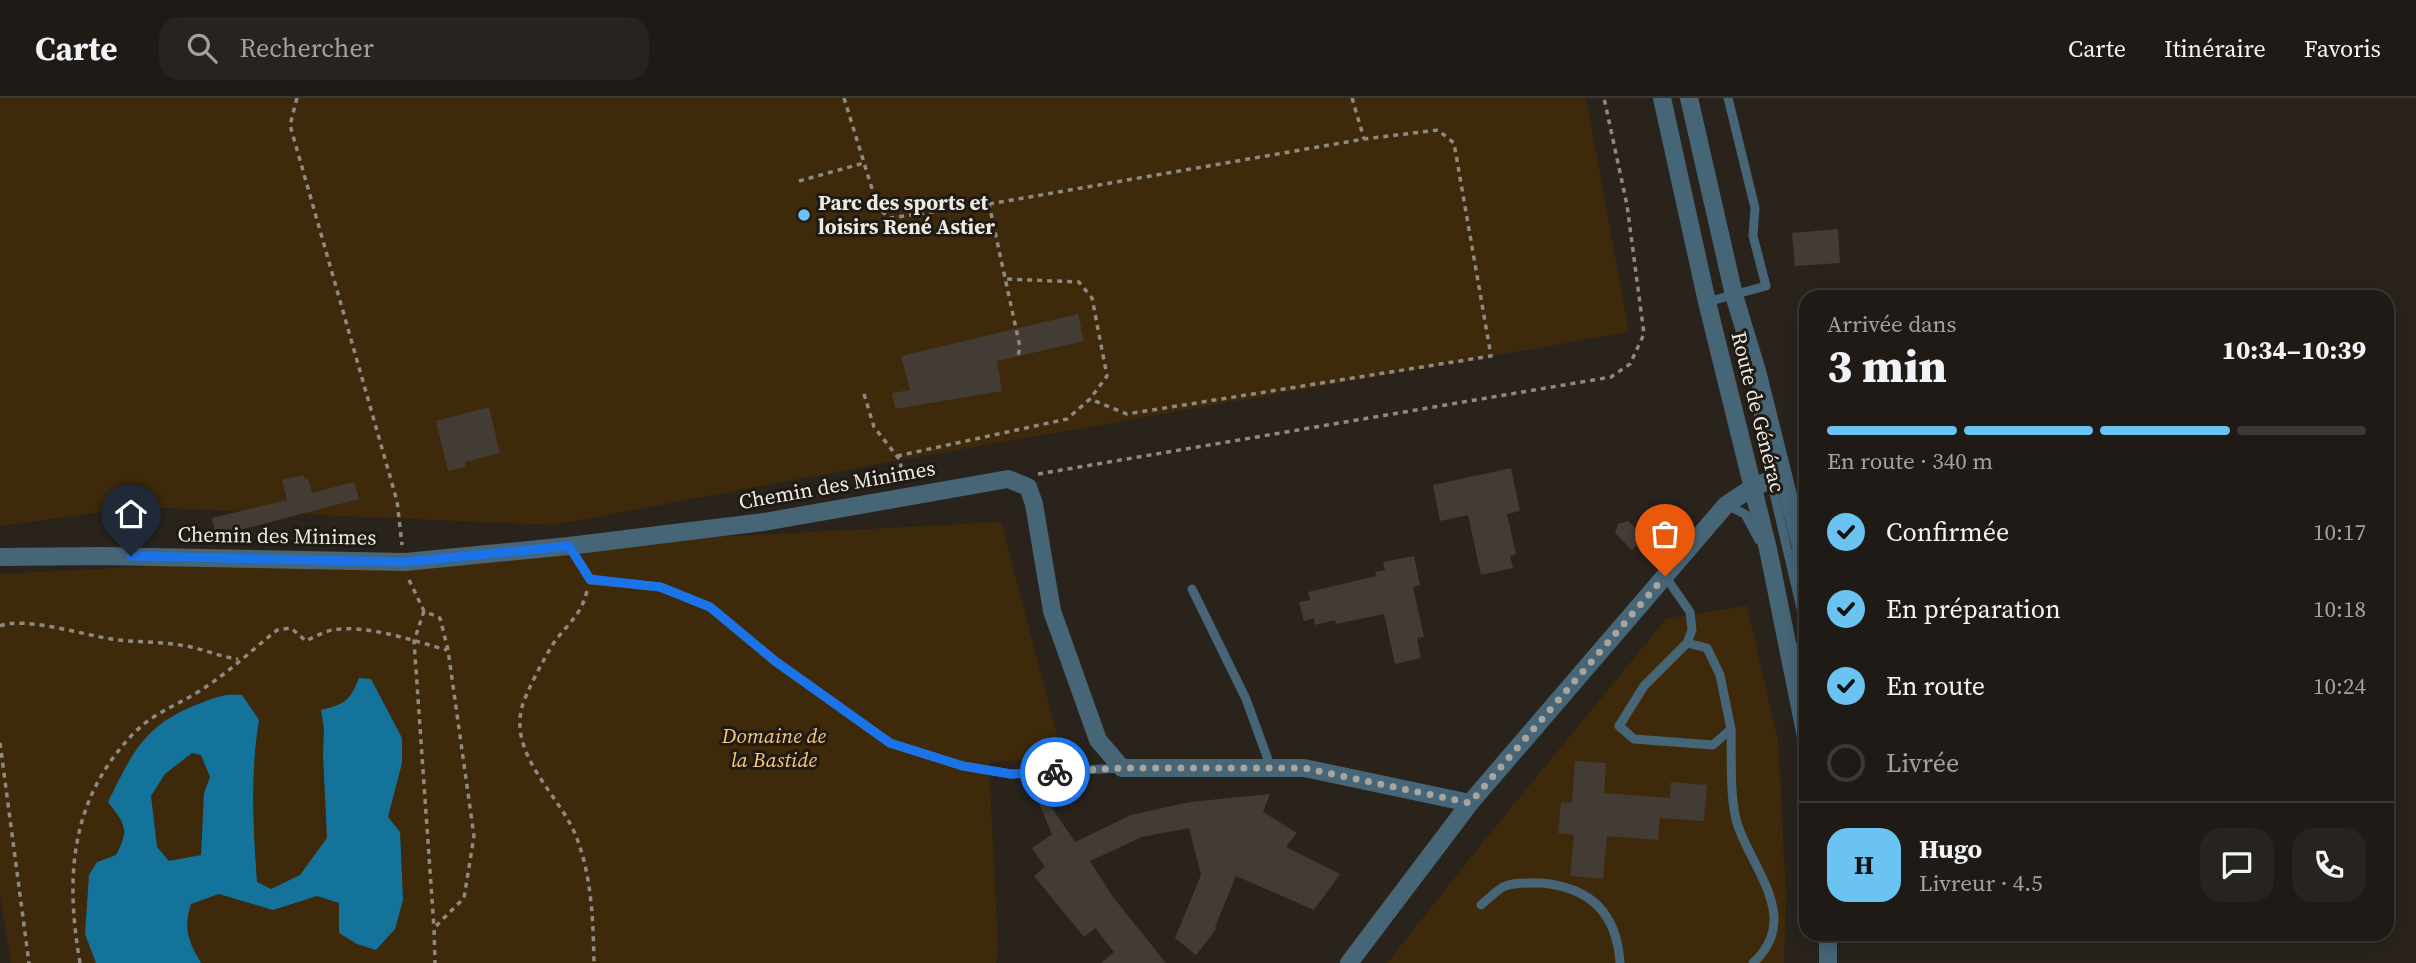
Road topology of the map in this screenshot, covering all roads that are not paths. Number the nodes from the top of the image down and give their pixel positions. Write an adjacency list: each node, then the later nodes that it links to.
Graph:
1 (1662, 98): 5 (street, Route de Générac)
2 (1689, 98): 4 (street, Route de Générac)
3 (1728, 98): 4 (lane)
4 (1734, 295): 5 (lane); 6 (street, Route de Générac)
5 (1711, 301): 8 (street, Route de Générac)
6 (1757, 371): 7 (lane); 10 (street, Route de Générac)
7 (1771, 480): 8 (street); 10 (lane)
8 (1753, 487): 9 (street); 12 (street, Route de Générac)
9 (1726, 505): 15 (street); 21 (lane)
10 (1797, 543): 12 (lane); 14 (lane)
11 (569, 546): 13 (street, Chemin des Minimes); 23 (lane); 23 (street, Chemin des Minimes)
12 (1768, 549): 17 (street, Route de Générac)
13 (0, 557)
14 (1799, 562)
15 (1665, 576): 18 (lane); 25 (street)
16 (1192, 589): 24 (lane)
17 (1784, 636): 19 (lane); 20 (street, Route de Générac)
18 (1687, 643): 22 (lane); 22 (lane)
19 (1799, 654)
20 (1799, 705)
21 (1799, 725)
22 (1731, 729): 30 (lane)
23 (1122, 768): 24 (street)
24 (1271, 768): 25 (street)
25 (1470, 803): 28 (street)
26 (1481, 905): 29 (lane)
27 (1828, 941): 31 (street)
28 (1349, 963)
29 (1620, 963)
30 (1753, 963)
31 (1828, 963)

